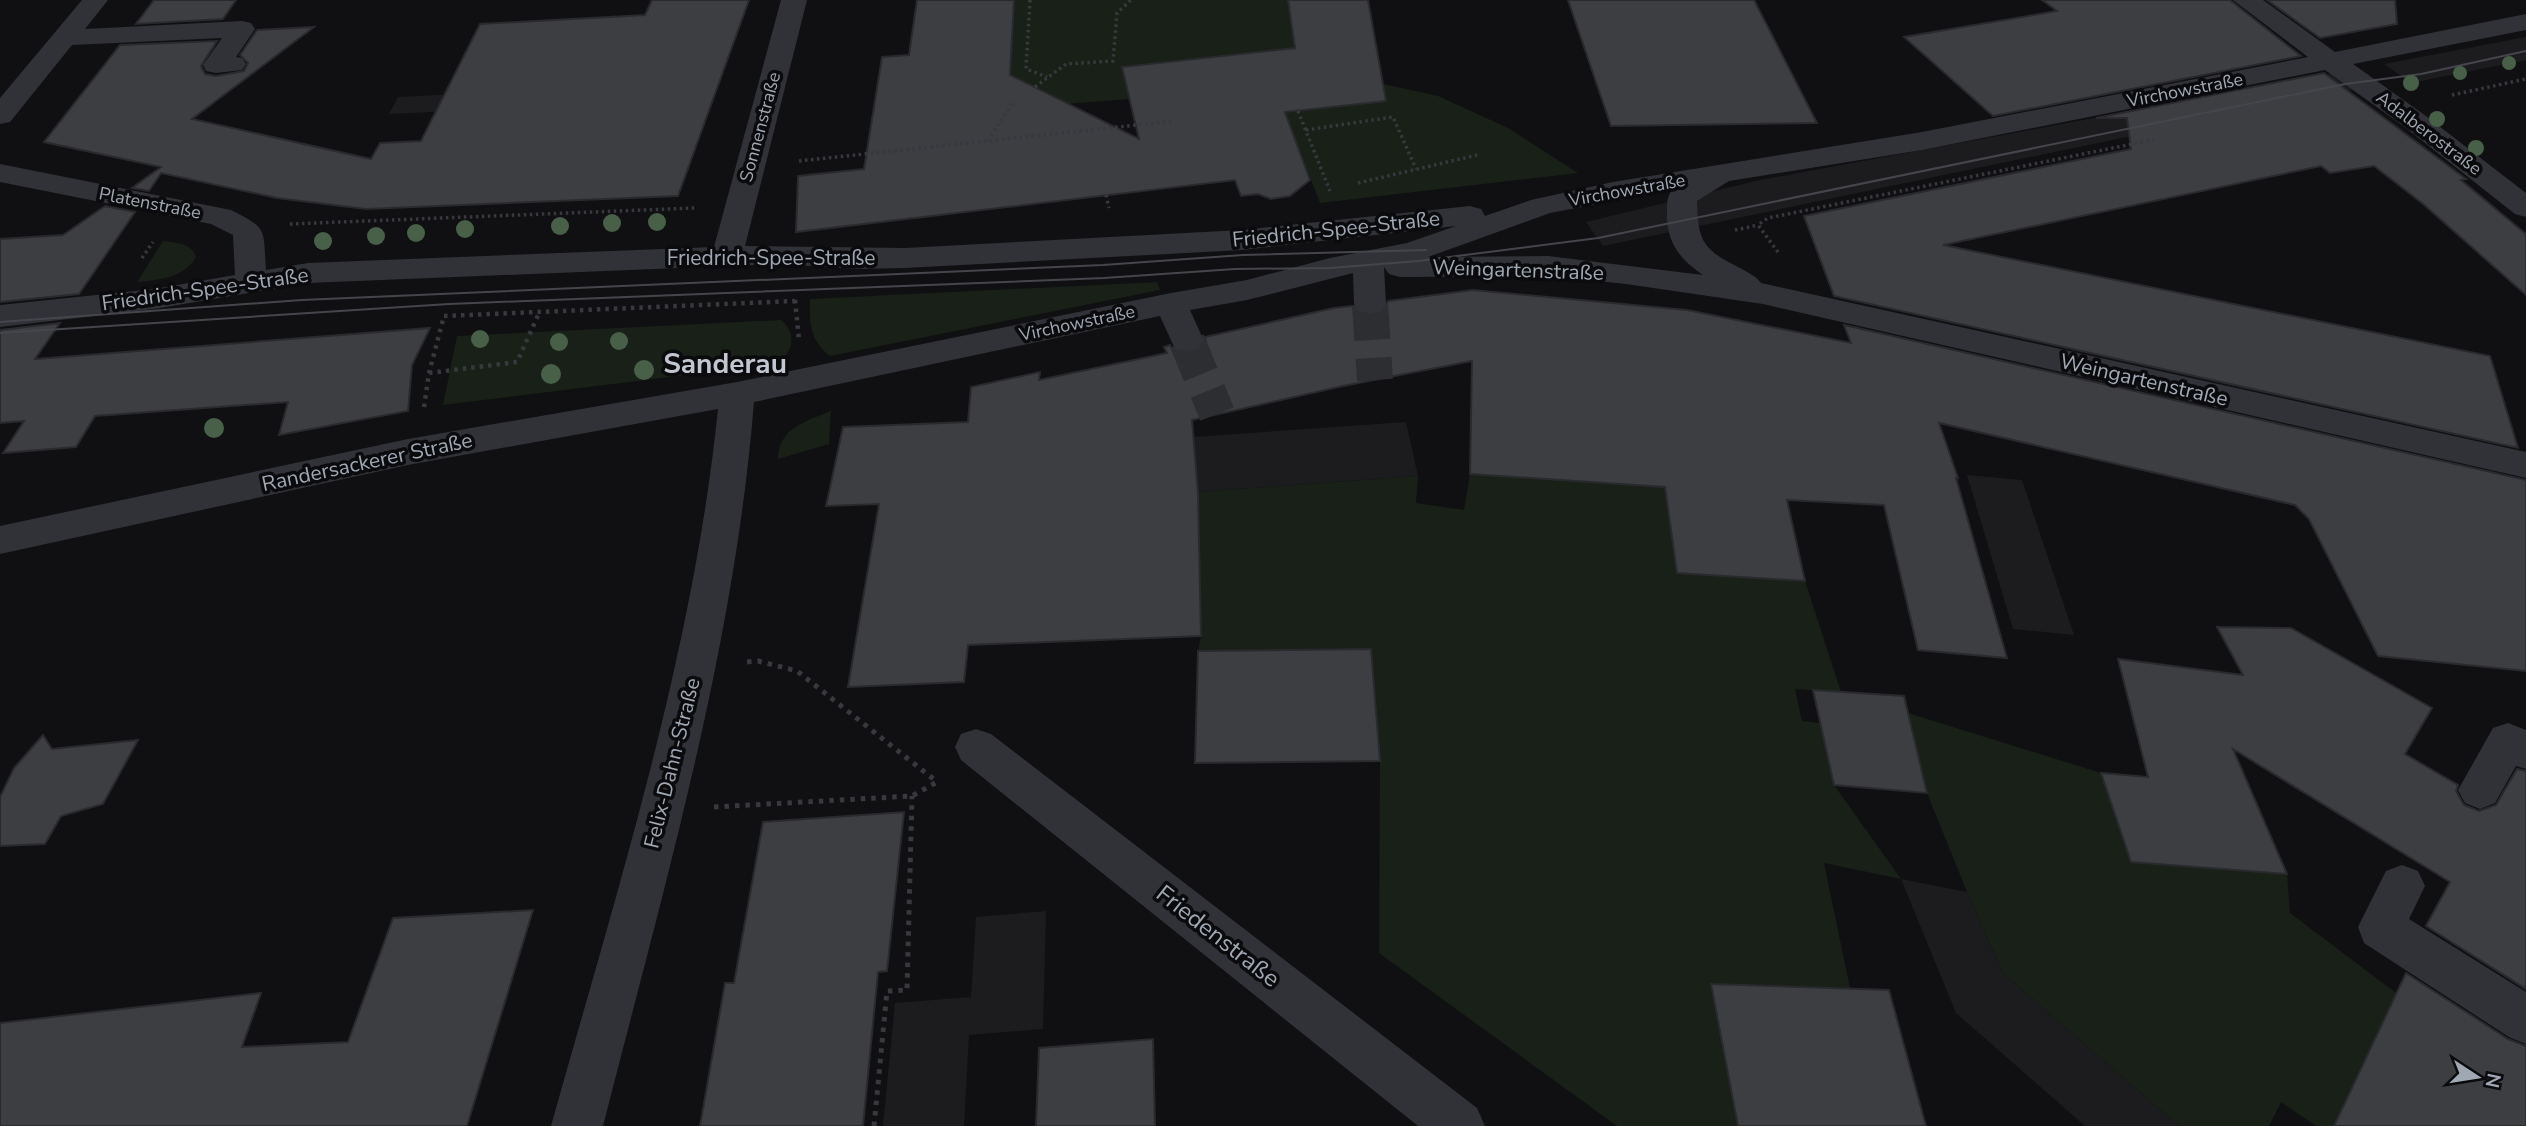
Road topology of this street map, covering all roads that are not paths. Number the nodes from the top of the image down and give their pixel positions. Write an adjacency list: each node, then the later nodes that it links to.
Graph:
1 (95, 0): 6 (street)
2 (794, 0): 14 (street, Sonnenstraße)
3 (2246, 0): 7 (street, Adalberostraße)
4 (2491, 0): 5 (street)
5 (2526, 21): 7 (street, Virchowstraße)
6 (64, 38): 8 (street); 9 (street)
7 (2330, 62): 11 (street, Virchowstraße); 13 (street, Adalberostraße)
8 (233, 64)
9 (0, 116)
10 (0, 173): 17 (street, Platenstraße)
11 (1723, 174): 12 (street, Virchowstraße); 18 (street, Weingartenstraße)
12 (1542, 206): 14 (street, Friedrich-Spee-Straße); 16 (street, Virchowstraße)
13 (2526, 208)
14 (727, 255): 17 (street, Friedrich-Spee-Straße)
15 (1369, 268): 16 (street, Weingartenstraße); 18 (street, Weingartenstraße); 20 (street)
16 (1314, 274): 19 (street, Virchowstraße)
17 (251, 281): 21 (street, Friedrich-Spee-Straße)
18 (1763, 294): 24 (street, Weingartenstraße)
19 (1171, 303): 22 (street); 23 (street, Virchowstraße)
20 (1370, 304)
21 (0, 316)
22 (1187, 341)
23 (737, 394): 25 (street, Randersackerer Straße); 31 (street, Felix-Dahn-Straße)
24 (2526, 465)
25 (0, 540)
26 (976, 747): 32 (street, Friedenstraße)
27 (2526, 751): 28 (street)
28 (2480, 790)
29 (2402, 886): 30 (street)
30 (2526, 1020)
31 (578, 1126)
32 (1459, 1126)

